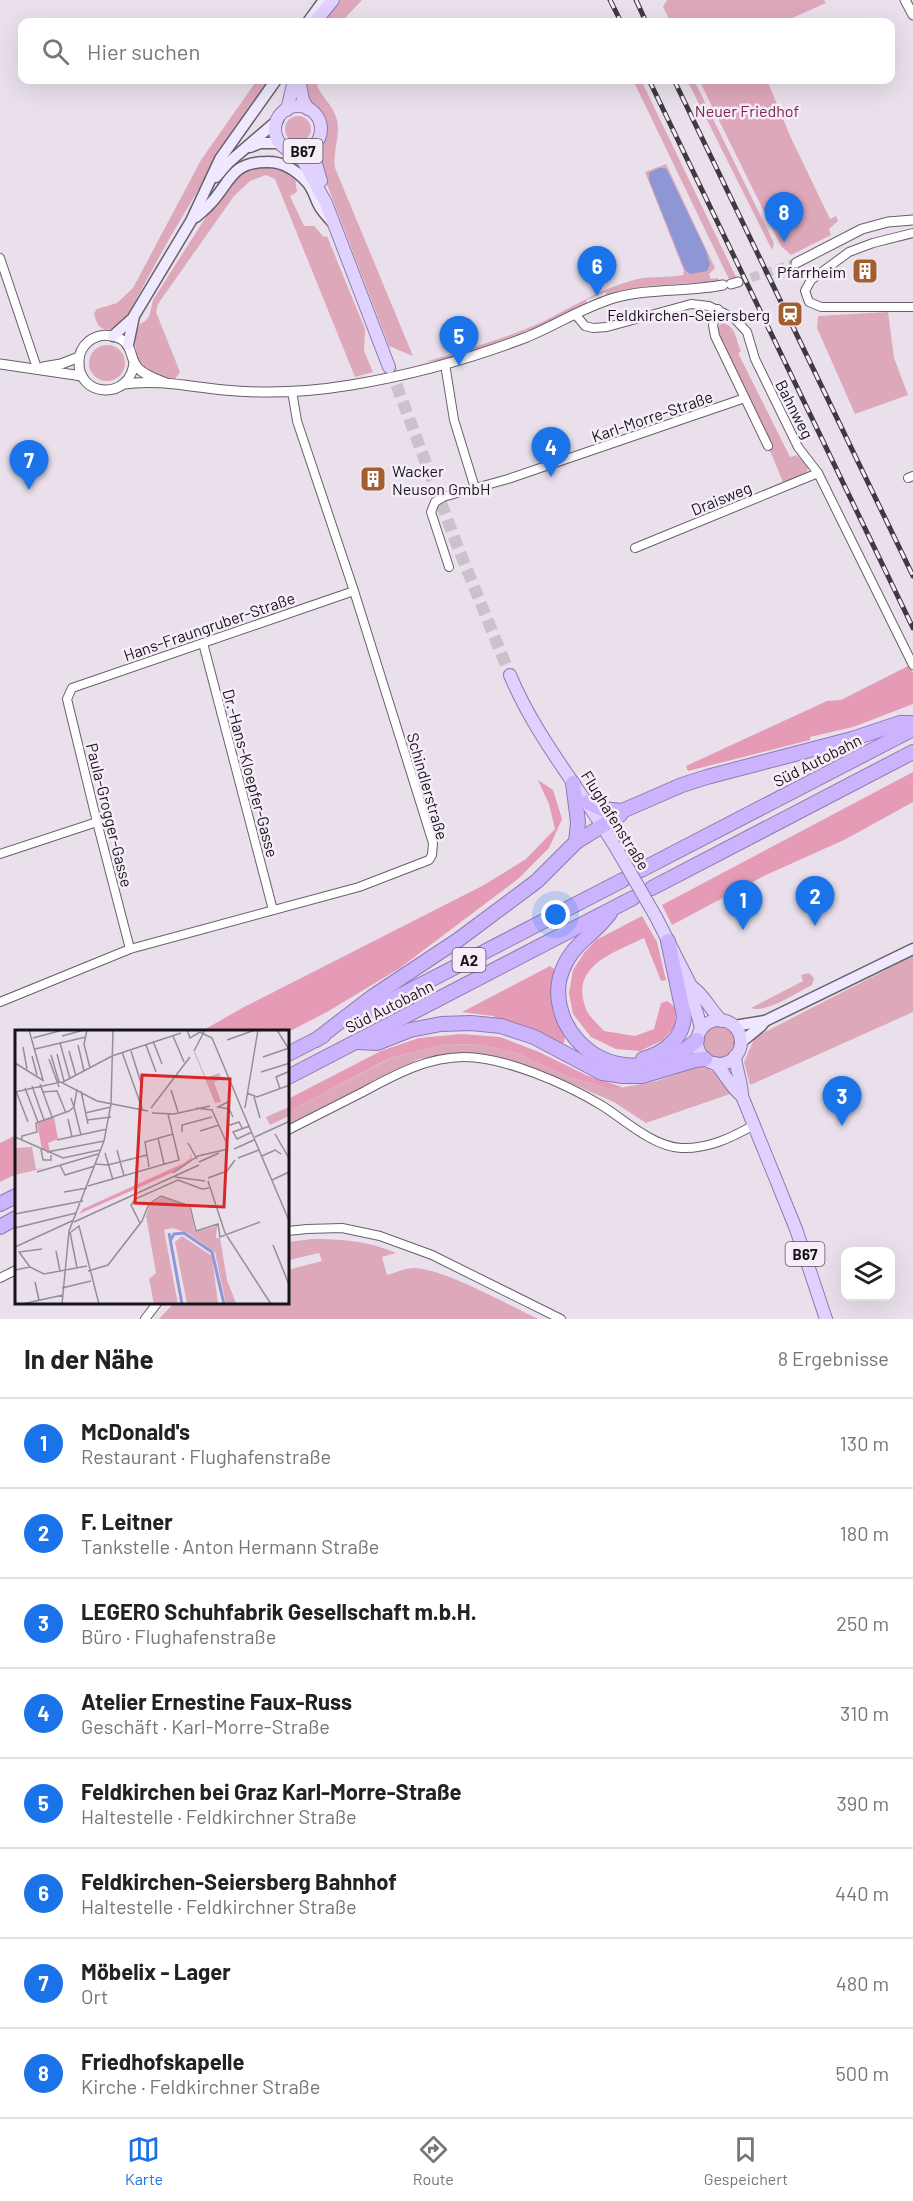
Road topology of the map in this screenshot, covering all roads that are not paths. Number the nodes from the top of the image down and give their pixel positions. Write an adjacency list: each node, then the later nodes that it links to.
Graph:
1 (324, 0): 5 (main road)
2 (333, 0): 6 (main road)
3 (905, 0): 4 (street)
4 (913, 15)
5 (311, 18)
6 (318, 18)
7 (273, 84): 17 (main road)
8 (293, 84): 11 (main road, B67)
9 (301, 84): 10 (main road, B67)
10 (308, 108): 11 (main road); 14 (main road, B67)
11 (287, 110): 12 (main road, B67)
12 (278, 120): 13 (main road, B67); 15 (main road)
13 (280, 143): 15 (main road); 16 (main road, B67)
14 (315, 145): 16 (main road, B67); 18 (main road, B67)
15 (246, 148): 17 (main road)
16 (293, 152): 18 (main road, B67)
17 (210, 184): 20 (main road)
18 (326, 203): 21 (main road, B67)
19 (913, 220): 24 (street)
20 (191, 221): 21 (main road); 29 (main road)
21 (333, 223): 36 (main road, B67)
22 (913, 233): 26 (street)
23 (0, 258): 37 (street)
24 (796, 262)
25 (731, 284): 28 (street)
26 (913, 307)
27 (718, 309): 28 (street, Bahnweg); 42 (street); 44 (street, Bahnweg)
28 (575, 314): 35 (street)
29 (134, 316): 30 (main road); 31 (main road)
30 (113, 336): 31 (street); 32 (street)
31 (128, 345): 33 (street)
32 (79, 357): 37 (street); 38 (street)
33 (134, 363): 39 (street); 40 (street)
34 (0, 364): 37 (street)
35 (445, 364): 41 (street); 45 (street)
36 (389, 367)
37 (38, 368): 38 (street)
38 (82, 376): 39 (street)
39 (124, 384): 40 (street)
40 (169, 384): 41 (street)
41 (292, 392): 48 (street, Schindlerstraße)
42 (745, 398): 43 (street); 45 (street, Karl-Morre-Straße)
43 (768, 446)
44 (818, 473): 46 (street, Draisweg); 50 (street, Bahnweg)
45 (475, 488): 47 (street, Karl-Morre-Straße)
46 (635, 548)
47 (449, 567)
48 (354, 591): 49 (street, Hans-Fraungruber-Straße); 67 (street, Schindlerstraße)
49 (203, 643): 52 (street, Hans-Fraungruber-Straße); 67 (street, Dr.-Hans-Kloepfer-Gasse)
50 (913, 665)
51 (510, 675): 56 (main road, Flughafenstraße / B67)
52 (72, 688): 59 (street, Paula-Grogger-Gasse)
53 (913, 723): 58 (highway)
54 (913, 729): 63 (highway, Süd Autobahn)
55 (913, 752): 65 (highway)
56 (573, 783): 57 (main road, Flughafenstraße / B67); 61 (highway)
57 (586, 802): 58 (highway); 60 (main road, Flughafenstraße / B67)
58 (622, 811): 60 (highway)
59 (97, 822): 62 (street); 70 (street, Paula-Grogger-Gasse)
60 (603, 826): 61 (highway); 69 (main road, Flughafenstraße / B67, bridge)
61 (576, 842): 77 (highway)
62 (0, 854)
63 (641, 870)
64 (623, 880): 77 (highway, Süd Autobahn / A2)
65 (652, 888)
66 (633, 898): 68 (highway, Süd Autobahn / A2)
67 (273, 910): 70 (street, Schindlerstraße)
68 (612, 910): 78 (highway, Süd Autobahn / A2); 83 (highway)
69 (668, 940): 72 (main road, Flughafenstraße / B67); 83 (highway)
70 (130, 949): 73 (street, Schindlerstraße)
71 (913, 949): 74 (main road)
72 (691, 986): 75 (main road, Flughafenstraße / B67); 76 (main road, Flughafenstraße / B67)
73 (0, 1002)
74 (765, 1021): 75 (main road); 79 (main road)
75 (728, 1024): 76 (main road); 79 (main road, Flughafenstraße / B67)
76 (699, 1035): 82 (main road, Flughafenstraße / B67); 83 (highway)
77 (316, 1040): 80 (highway, Süd Autobahn / A2)
78 (356, 1041): 82 (highway); 84 (highway, Süd Autobahn / A2)
79 (740, 1042): 81 (main road, Flughafenstraße / B67)
80 (290, 1053)
81 (735, 1056): 82 (main road); 85 (main road, Flughafenstraße / B67)
82 (710, 1061): 85 (main road, Flughafenstraße / B67)
83 (625, 1065)
84 (290, 1076)
85 (742, 1096): 86 (main road, Flughafenstraße / B67)
86 (754, 1125): 87 (street); 98 (main road, Flughafenstraße / B67)
87 (290, 1129)
88 (15, 1196): 89 (highway)
89 (0, 1204)
90 (15, 1219): 91 (highway)
91 (0, 1227)
92 (290, 1231): 97 (street)
93 (15, 1270): 94 (street)
94 (0, 1278)
95 (157, 1304): 96 (street)
96 (146, 1319)
97 (561, 1319)
98 (826, 1319)

